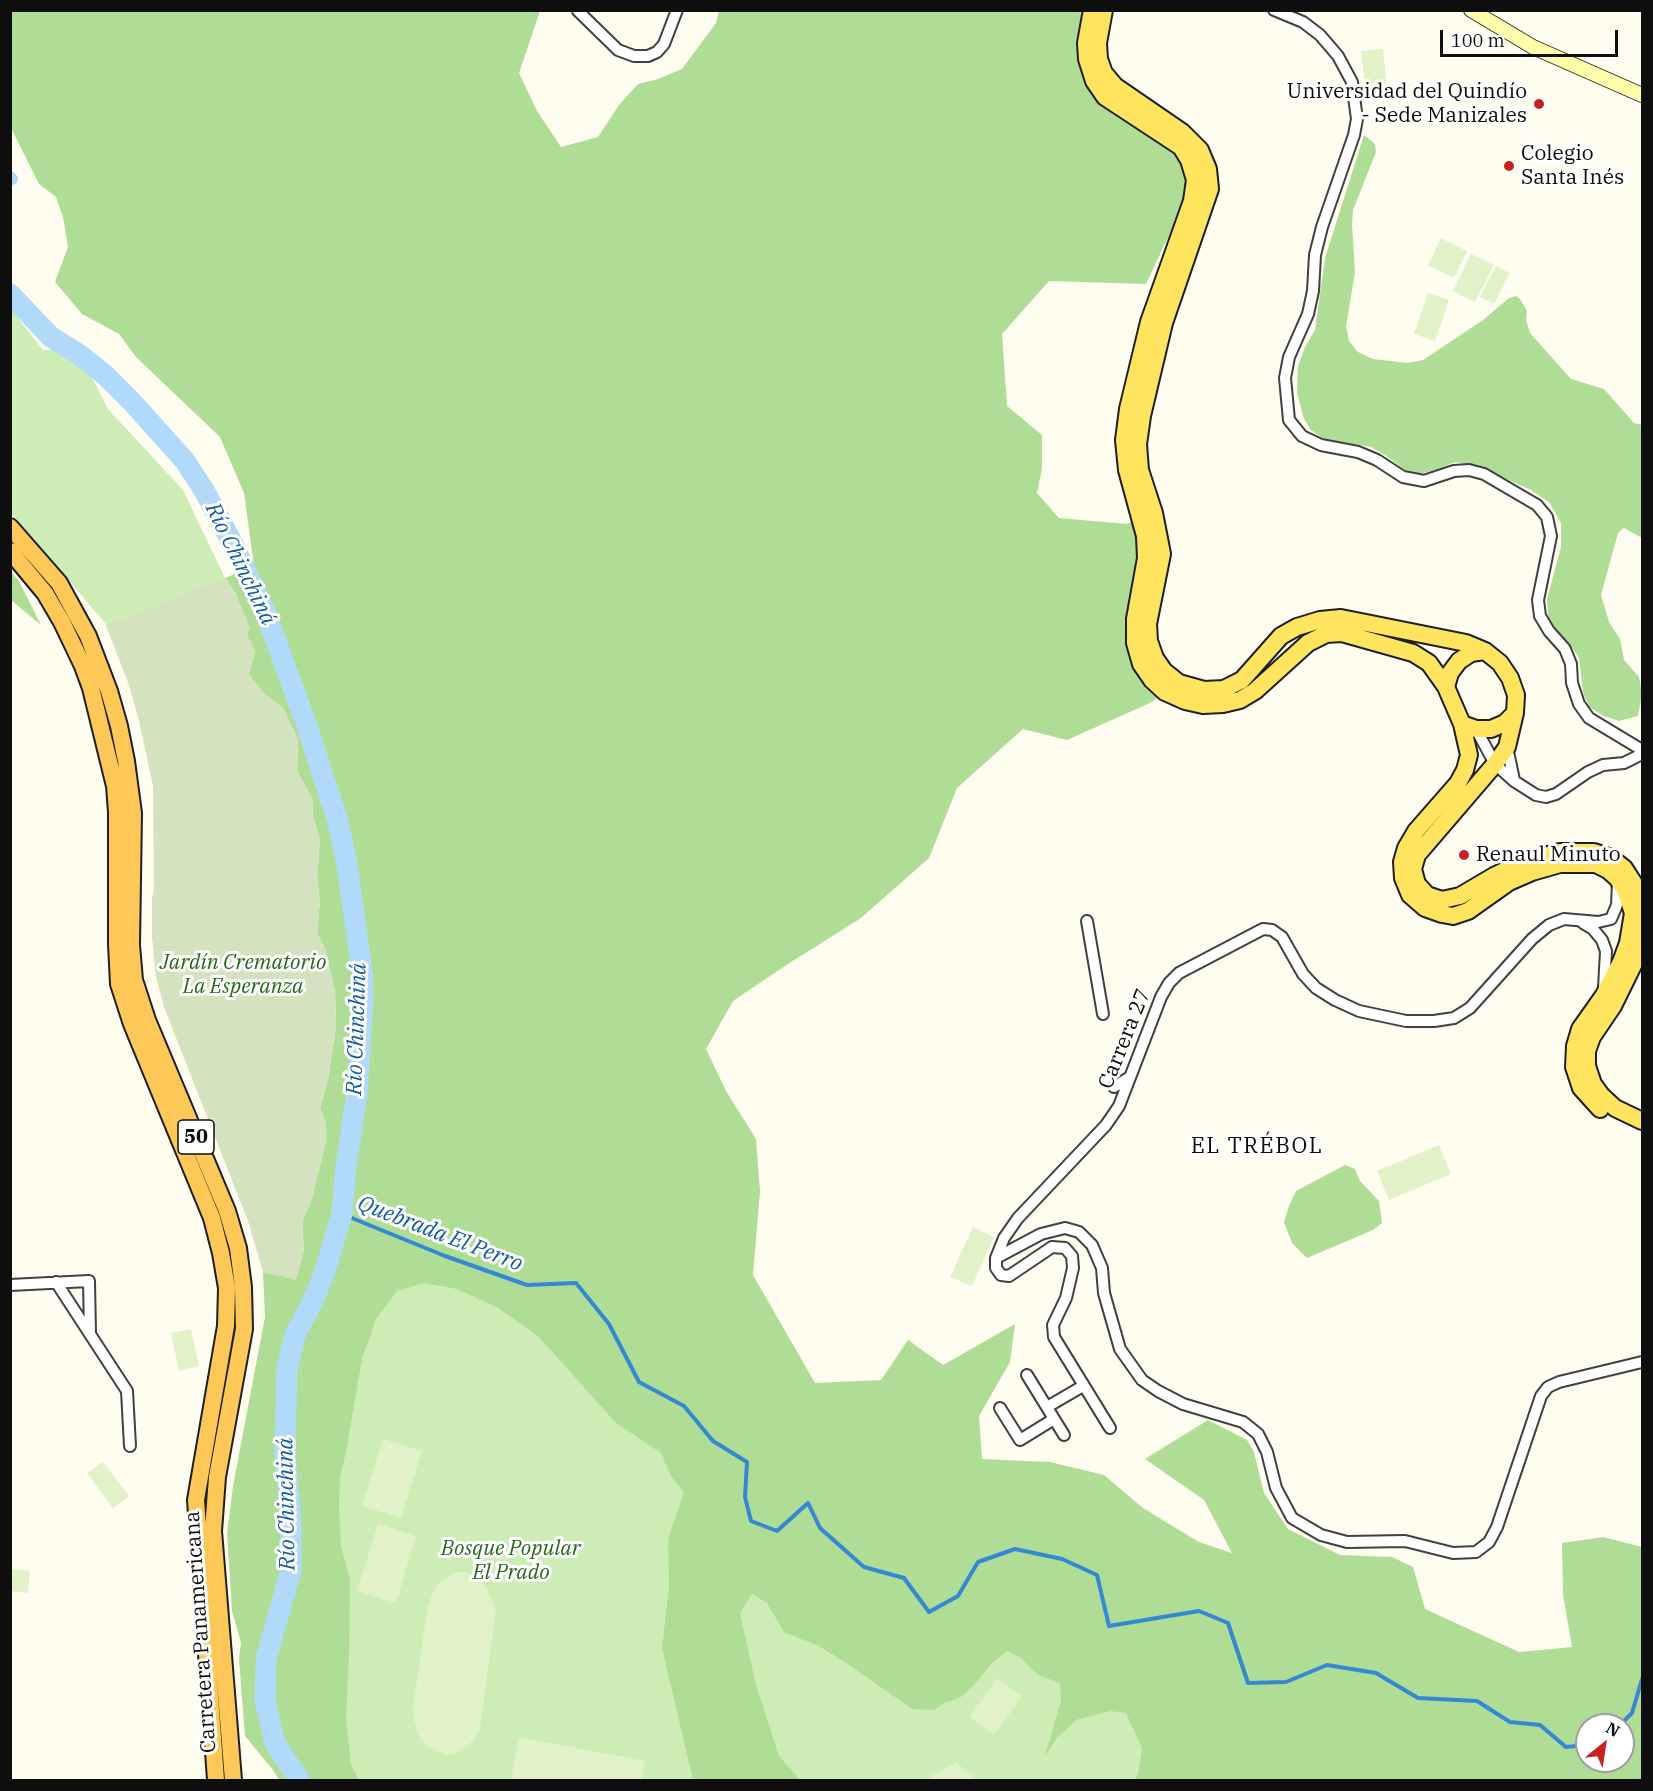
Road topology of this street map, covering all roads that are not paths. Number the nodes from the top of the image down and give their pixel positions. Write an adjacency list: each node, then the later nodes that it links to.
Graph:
1 (677, 10): 6 (street)
2 (1092, 10): 11 (main road)
3 (1104, 10): 10 (main road)
4 (1274, 10): 15 (street)
5 (1471, 10): 7 (main road)
6 (578, 11)
7 (1642, 95)
8 (10, 527): 42 (highway, Carretera Panamericana / 50)
9 (10, 551): 41 (highway, Carretera Panamericana / 50)
10 (1485, 651): 11 (main road); 12 (main road)
11 (1446, 687): 13 (main road)
12 (1515, 713): 13 (main road); 14 (main road)
13 (1469, 726): 17 (street); 19 (main road)
14 (1507, 747): 17 (main road); 18 (street)
15 (1642, 750)
16 (1640, 760): 18 (street)
17 (1496, 764): 18 (street); 26 (main road)
18 (1514, 781)
19 (1617, 878): 20 (street, Carrera 27); 22 (main road)
20 (1578, 920): 22 (street); 24 (street, Carrera 27)
21 (1087, 921): 23 (street)
22 (1604, 995): 27 (main road)
23 (1103, 1014)
24 (1130, 1077): 25 (street); 28 (street, Carrera 27)
25 (1114, 1087)
26 (1642, 1121)
27 (1642, 1132)
28 (996, 1258): 32 (street); 34 (street)
29 (56, 1282): 30 (street); 31 (street); 31 (street)
30 (10, 1285)
31 (90, 1333): 40 (street)
32 (1642, 1362)
33 (1027, 1375): 35 (street)
34 (1083, 1386): 35 (street); 38 (street)
35 (1047, 1407): 37 (street)
36 (1000, 1408): 37 (street)
37 (1054, 1419): 39 (street)
38 (1110, 1428)
39 (1064, 1435)
40 (130, 1446)
41 (216, 1780)
42 (233, 1780)

